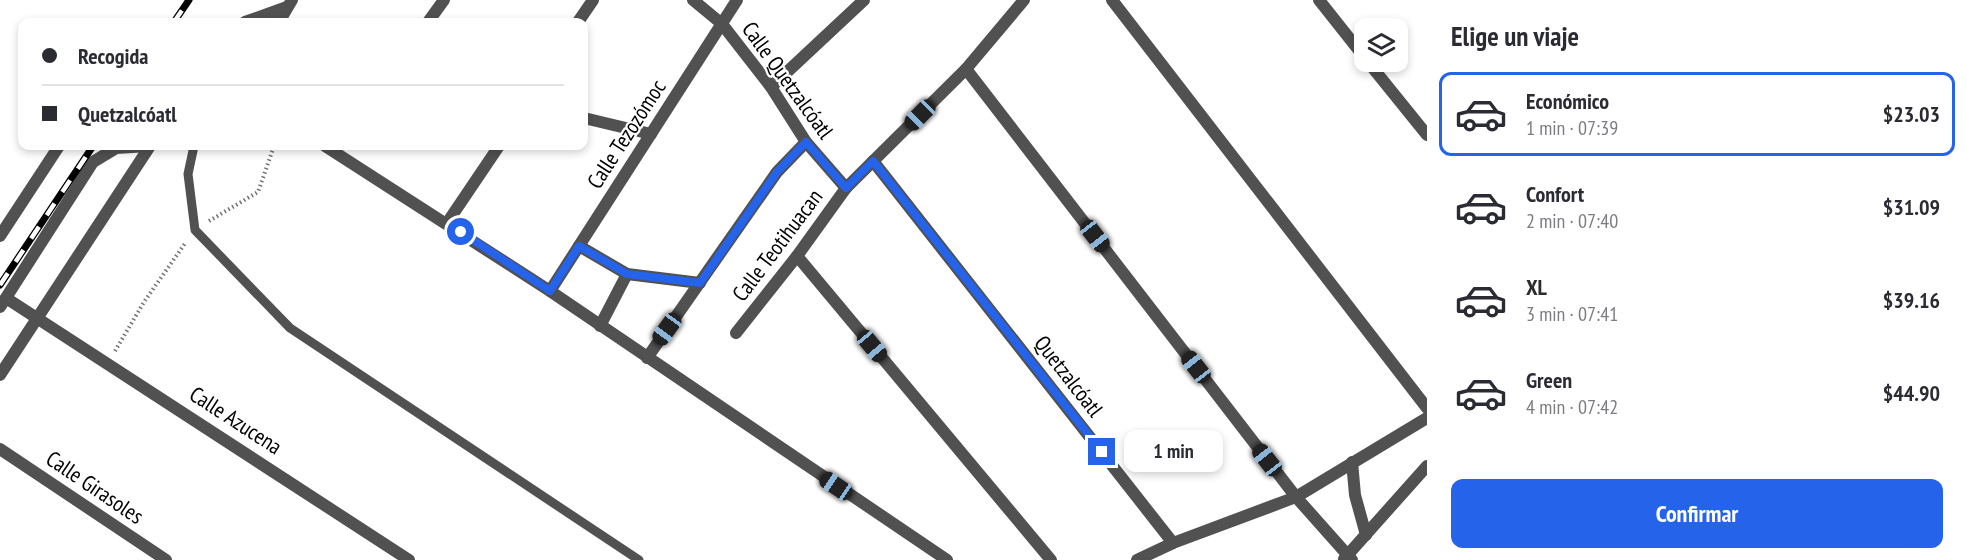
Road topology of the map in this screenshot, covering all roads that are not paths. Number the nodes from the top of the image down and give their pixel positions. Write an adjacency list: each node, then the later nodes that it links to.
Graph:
1 (444, 0): 12 (street)
2 (593, 0): 13 (street)
3 (693, 0): 14 (street, Calle Quetzalcóatl)
4 (737, 0): 14 (street, Calle Tezozómoc)
5 (864, 0): 18 (street)
6 (1024, 0): 16 (street, Calle Teotihuacan)
7 (1112, 0): 44 (street)
8 (1319, 0): 15 (street)
9 (290, 4): 10 (street); 11 (street)
10 (255, 18)
11 (281, 18)
12 (431, 18)
13 (581, 18)
14 (722, 24): 18 (street, Calle Quetzalcóatl); 20 (street, Calle Tezozómoc)
15 (1354, 44)
16 (966, 69): 29 (street, Calle Teotihuacan); 49 (street)
17 (1376, 72): 21 (street)
18 (771, 87): 22 (street, Calle Quetzalcóatl)
19 (588, 119): 20 (street)
20 (651, 134): 33 (street, Calle Tezozómoc)
21 (1427, 135)
22 (806, 142): 30 (street, Calle Quetzalcóatl); 36 (street)
23 (56, 150): 32 (street)
24 (113, 150): 38 (street)
25 (147, 150): 39 (street)
26 (193, 150): 55 (lane)
27 (343, 150): 31 (street)
28 (496, 150): 31 (street)
29 (873, 161): 30 (street, Calle Teotihuacan); 51 (street, Quetzalcóatl)
30 (846, 188): 34 (street, Calle Teotihuacan)
31 (447, 223): 37 (street)
32 (0, 236)
33 (579, 246): 35 (street); 37 (street, Calle Tezozómoc)
34 (797, 256): 41 (street, Calle Teotihuacan); 57 (street)
35 (627, 274): 36 (street); 40 (street)
36 (700, 283): 42 (street)
37 (550, 291): 40 (street)
38 (3, 302): 39 (street, Calle Azucena)
39 (38, 318): 43 (street); 54 (street, Calle Azucena)
40 (600, 326): 42 (street)
41 (736, 333)
42 (647, 358): 56 (street)
43 (0, 375)
44 (1427, 408)
45 (1427, 418): 47 (street)
46 (0, 449): 53 (street, Calle Girasoles)
47 (1352, 462): 49 (street); 50 (street)
48 (1427, 466): 50 (street)
49 (1296, 497): 51 (street); 52 (street)
50 (1366, 535): 52 (street)
51 (1173, 543): 58 (street)
52 (1348, 558)
53 (166, 560)
54 (409, 560)
55 (639, 560)
56 (947, 560)
57 (1051, 560)
58 (1137, 560)

